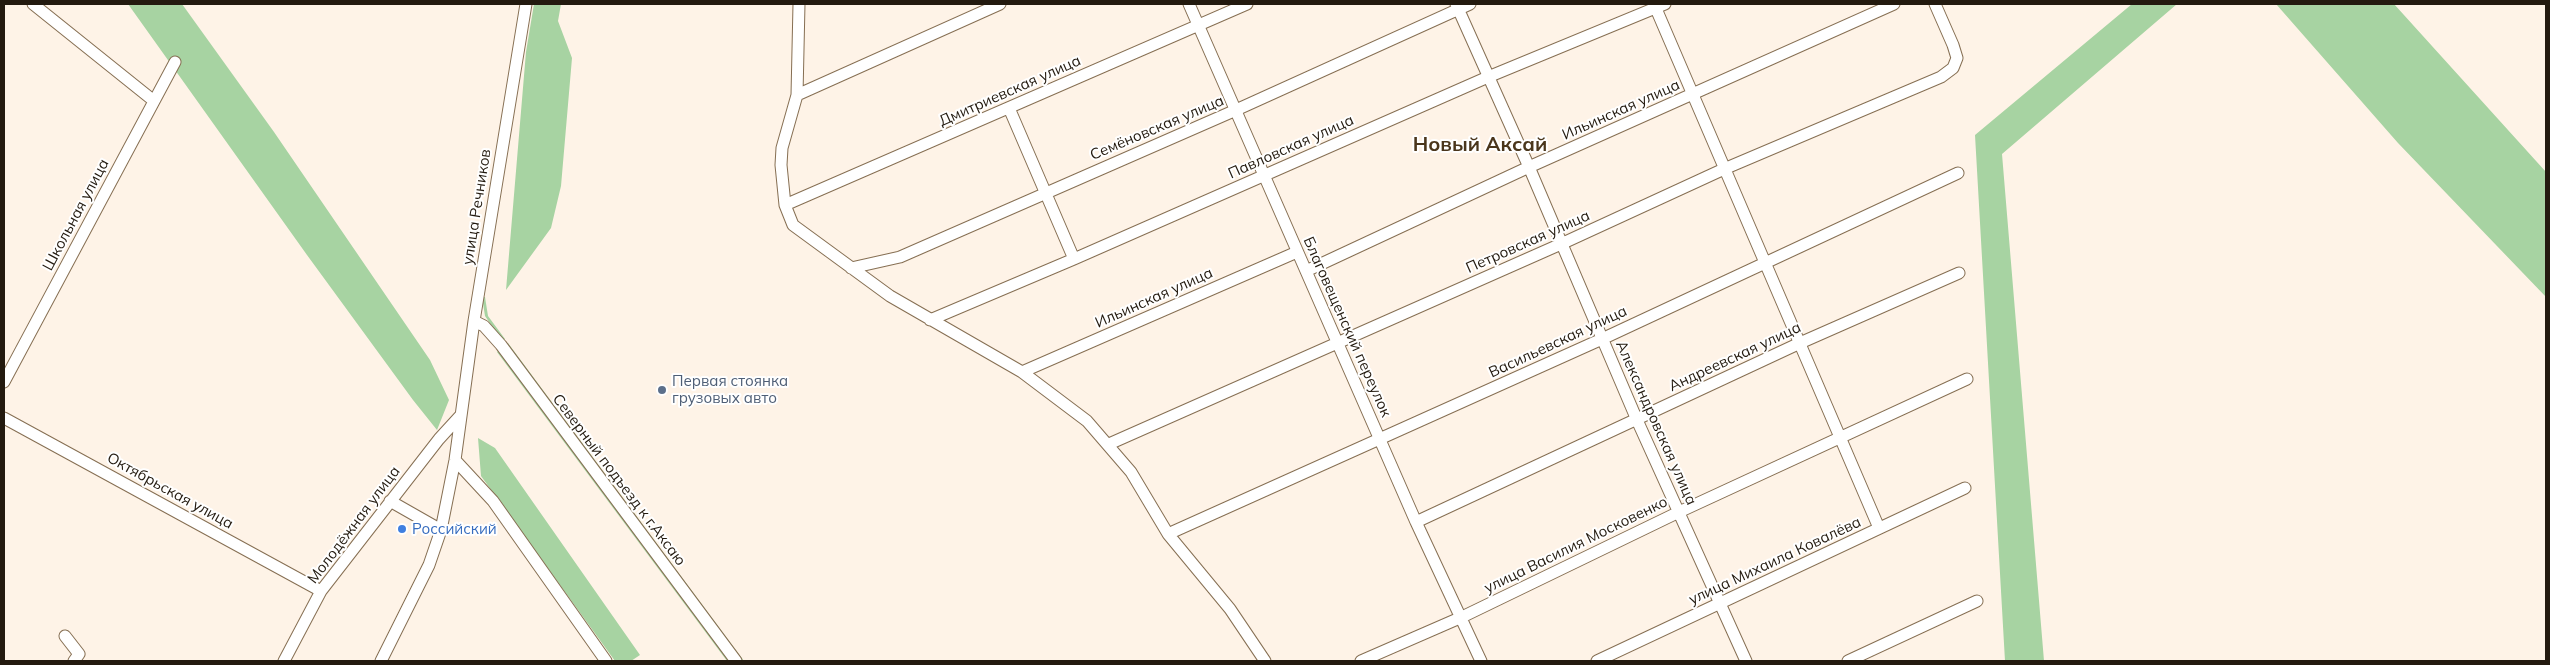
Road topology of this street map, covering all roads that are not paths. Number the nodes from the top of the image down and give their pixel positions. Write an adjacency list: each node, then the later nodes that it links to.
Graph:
1 (33, 4): 17 (street)
2 (526, 4): 34 (street, улица Речников)
3 (799, 4): 15 (street)
4 (1000, 4): 15 (street)
5 (1189, 4): 12 (street, Благовещенский переулок)
6 (1247, 4): 12 (street, Дмитриевская улица)
7 (1470, 4): 11 (street, Семёновская улица)
8 (1894, 4): 16 (street, Ильинская улица)
9 (1935, 4): 21 (street, Петровская улица)
10 (1658, 5): 14 (street, Павловская улица); 16 (street)
11 (1457, 6): 14 (street, Александровская улица); 19 (street, Семёновская улица)
12 (1198, 24): 18 (street, Дмитриевская улица); 19 (street, Благовещенский переулок)
13 (175, 62): 17 (street, Школьная улица)
14 (1488, 78): 20 (street, Александровская улица); 23 (street, Павловская улица)
15 (797, 95): 25 (street)
16 (1692, 95): 20 (street, Ильинская улица); 21 (street)
17 (154, 101): 40 (street, Школьная улица)
18 (1009, 108): 24 (street); 25 (street, Дмитриевская улица)
19 (1236, 110): 23 (street, Благовещенский переулок); 24 (street, Семёновская улица)
20 (1529, 168): 26 (street, Александровская улица); 31 (street, Ильинская улица)
21 (1724, 169): 26 (street, Петровская улица); 29 (street)
22 (1958, 173): 29 (street, Васильевская улица)
23 (1264, 175): 27 (street, Благовещенский переулок); 28 (street, Павловская улица)
24 (1045, 193): 28 (street); 30 (street, Семёновская улица)
25 (785, 205): 30 (street)
26 (1562, 244): 35 (street, Александровская улица); 37 (street, Петровская улица)
27 (1298, 252): 31 (street, Благовещенский переулок); 38 (street, Ильинская улица)
28 (1074, 259): 33 (street, Павловская улица)
29 (1767, 262): 35 (street, Васильевская улица); 36 (street)
30 (851, 268): 33 (street)
31 (1306, 271): 37 (street, Благовещенский переулок)
32 (1959, 273): 36 (street, Андреевская улица)
33 (930, 320): 38 (street)
34 (474, 321): 41 (street, улица Речников); 64 (street, Северный подъезд к г.Аксаю)
35 (1602, 339): 43 (street, Александровская улица); 45 (street, Васильевская улица)
36 (1800, 343): 43 (street, Андреевская улица); 44 (street)
37 (1337, 344): 45 (street, Благовещенский переулок); 46 (street, Петровская улица)
38 (1022, 372): 46 (street)
39 (1967, 379): 44 (street, улица Василия Московенко)
40 (4, 382)
41 (462, 415): 47 (street, улица Речников); 49 (street, Молодёжная улица)
42 (4, 418): 55 (street, Октябрьская улица)
43 (1637, 420): 50 (street, Александровская улица); 51 (street, Андреевская улица)
44 (1841, 437): 50 (street, улица Василия Московенко); 52 (street)
45 (1380, 440): 51 (street, Благовещенский переулок); 54 (street, Васильевская улица)
46 (1109, 444): 54 (street)
47 (455, 460): 53 (street, улица Речников); 63 (street)
48 (1965, 488): 52 (street, улица Михаила Ковалёва)
49 (390, 501): 53 (street); 55 (street, Молодёжная улица)
50 (1679, 512): 57 (street, Александровская улица); 58 (street, улица Василия Московенко)
51 (1416, 522): 58 (street, Благовещенский переулок)
52 (1879, 528): 57 (street, улица Михаила Ковалёва)
53 (441, 530): 62 (street, улица Речников)
54 (1168, 534): 65 (street)
55 (321, 591): 61 (street, Молодёжная улица)
56 (1978, 601): 70 (street)
57 (1719, 604): 68 (street, улица Михаила Ковалёва); 69 (street, Александровская улица)
58 (1462, 617): 66 (street, улица Василия Московенко); 67 (street, Благовещенский переулок)
59 (65, 636): 60 (street)
60 (74, 661)
61 (284, 661)
62 (380, 661)
63 (606, 661)
64 (736, 661)
65 (1265, 661)
66 (1362, 661)
67 (1481, 661)
68 (1597, 661)
69 (1746, 661)
70 (1848, 661)

